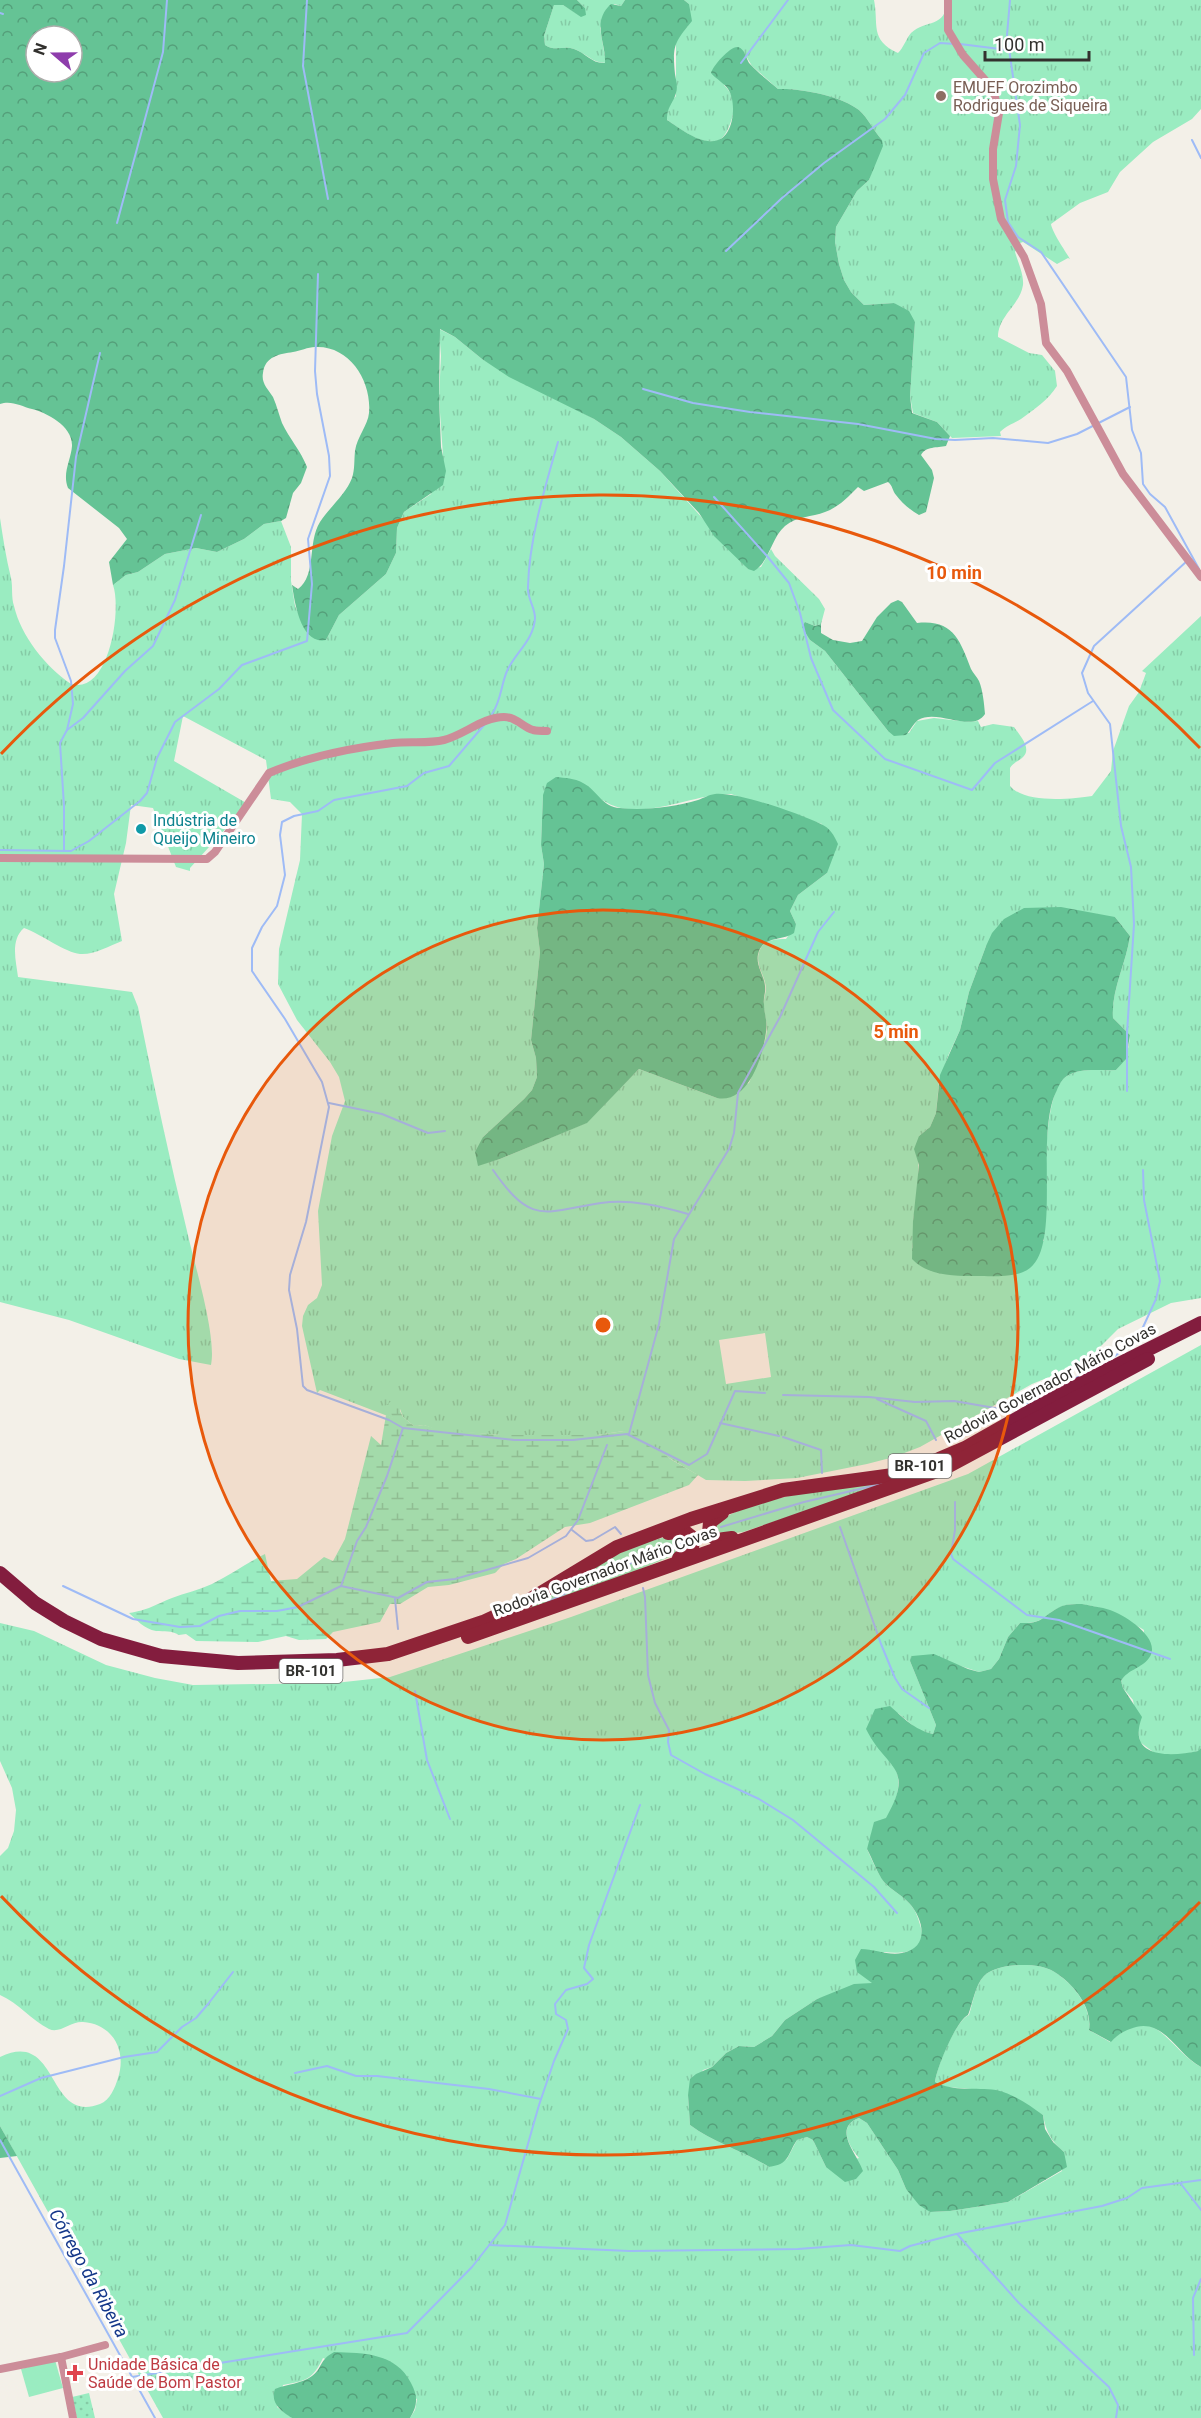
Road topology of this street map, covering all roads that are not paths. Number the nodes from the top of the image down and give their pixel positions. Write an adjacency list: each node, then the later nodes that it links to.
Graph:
1 (948, 0): 2 (street)
2 (1201, 577)
3 (547, 731): 4 (street)
4 (0, 858)
5 (1201, 1323): 7 (highway, Rodovia Governador Mário Covas / BR-101)
6 (1201, 1331): 8 (highway, Rodovia Governador Mário Covas / BR-101)
7 (783, 1490): 8 (highway); 9 (highway, Rodovia Governador Mário Covas / BR-101)
8 (796, 1521): 11 (highway, Rodovia Governador Mário Covas / BR-101)
9 (617, 1548): 10 (highway, Rodovia Governador Mário Covas / BR-101); 11 (highway)
10 (0, 1573)
11 (630, 1581): 12 (highway, Rodovia Governador Mário Covas / BR-101)
12 (0, 1584)
13 (105, 2345): 14 (street)
14 (61, 2357): 15 (street); 16 (street)
15 (0, 2369)
16 (73, 2418)

